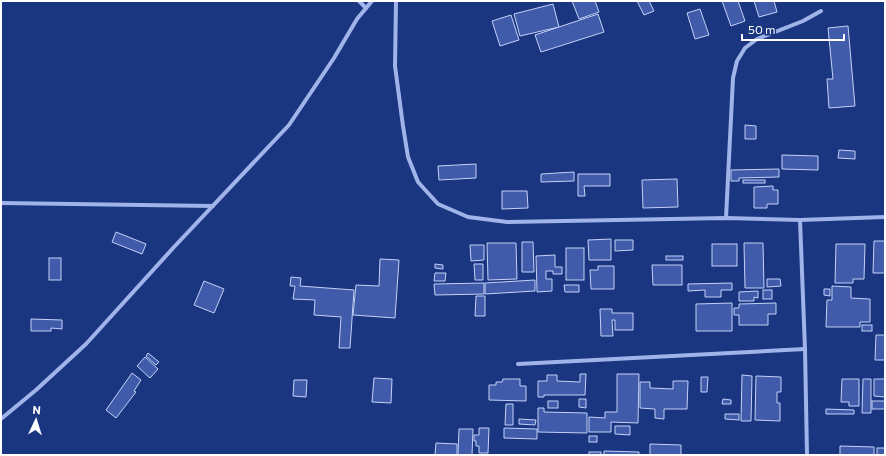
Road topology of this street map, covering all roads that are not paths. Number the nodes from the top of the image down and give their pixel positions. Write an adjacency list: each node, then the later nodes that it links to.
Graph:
1 (359, 1): 4 (street)
2 (372, 1): 4 (street)
3 (396, 1): 9 (street)
4 (366, 8): 7 (street)
5 (821, 11): 9 (street)
6 (1, 203): 7 (street)
7 (213, 206): 13 (street)
8 (885, 217): 10 (street)
9 (726, 218): 10 (street)
10 (800, 220): 11 (street)
11 (805, 349): 12 (street); 14 (street)
12 (518, 364)
13 (1, 419)
14 (807, 455)

